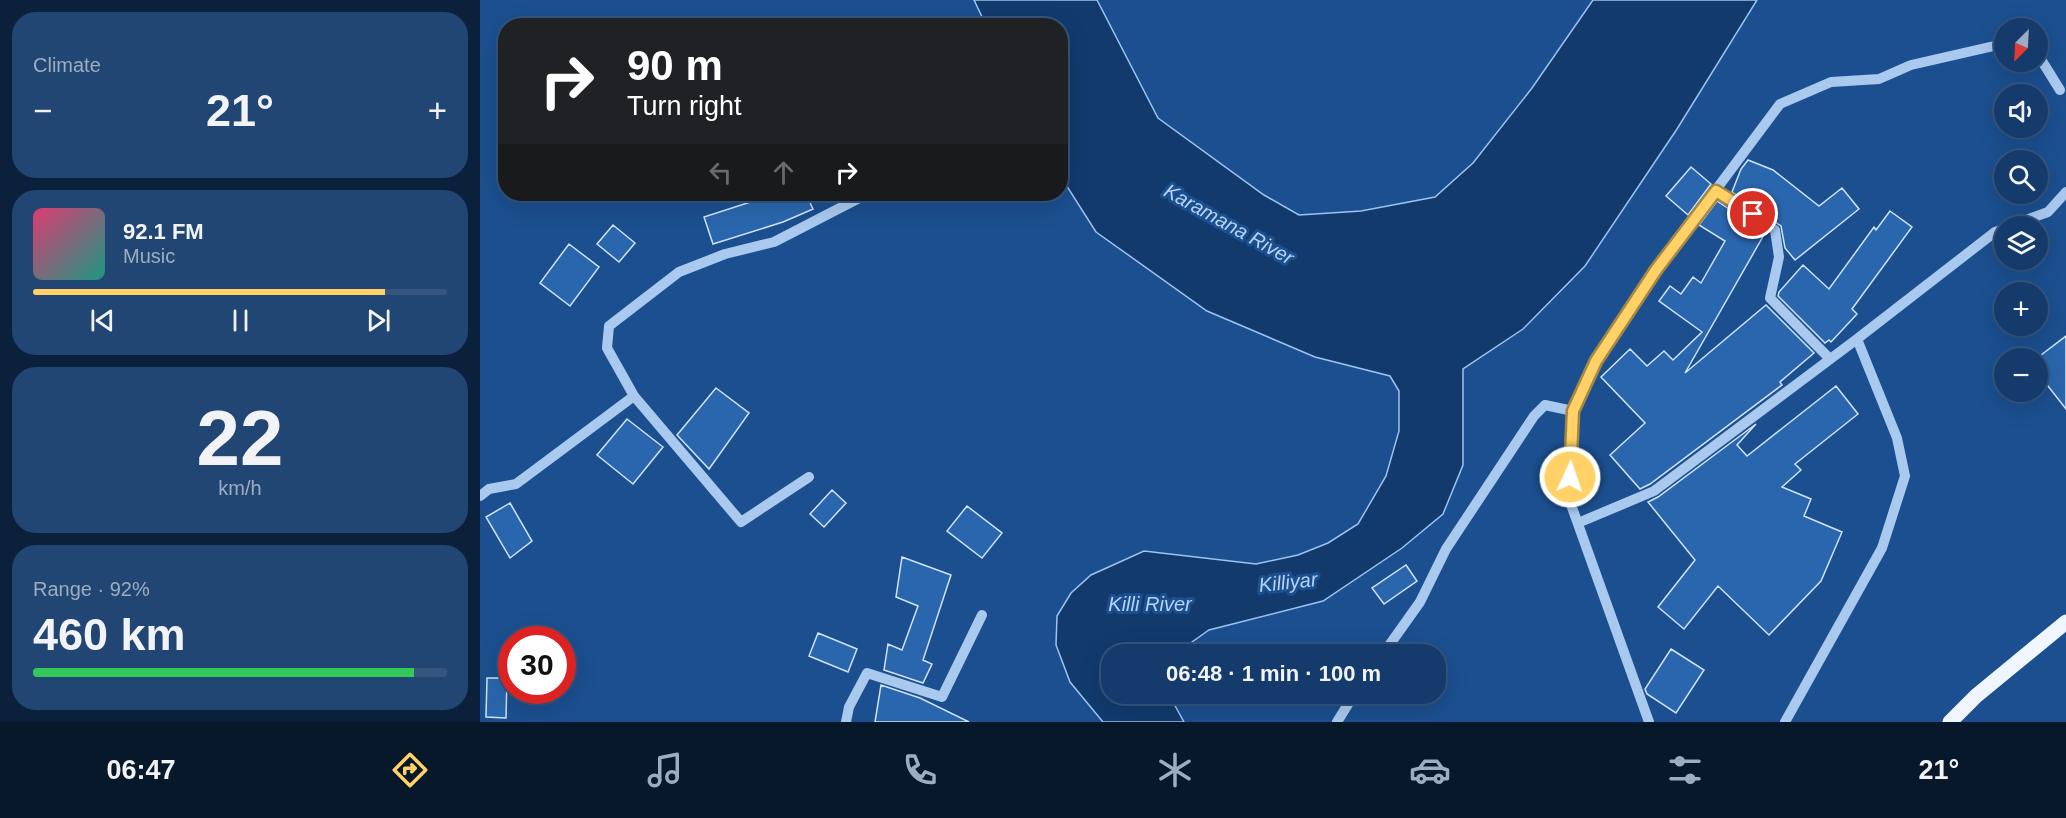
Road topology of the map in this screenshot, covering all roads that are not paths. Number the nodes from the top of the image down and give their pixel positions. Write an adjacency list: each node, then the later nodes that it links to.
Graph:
1 (1994, 46): 4 (street)
2 (2048, 71): 3 (street)
3 (2060, 90)
4 (1716, 191): 10 (street); 12 (street)
5 (2065, 196): 7 (street)
6 (853, 201): 11 (street)
7 (2037, 216)
8 (1994, 233): 9 (street)
9 (1857, 339): 10 (street); 23 (street)
10 (1830, 359): 15 (street)
11 (634, 396): 13 (street); 14 (street)
12 (1573, 411): 15 (street); 18 (street)
13 (809, 477)
14 (480, 496)
15 (1578, 523): 22 (street)
16 (982, 615): 20 (street)
17 (2066, 622): 24 (main road)
18 (1390, 644)
19 (1348, 704): 21 (street)
20 (846, 722)
21 (1337, 722)
22 (1649, 722)
23 (1785, 722)
24 (1950, 722)

